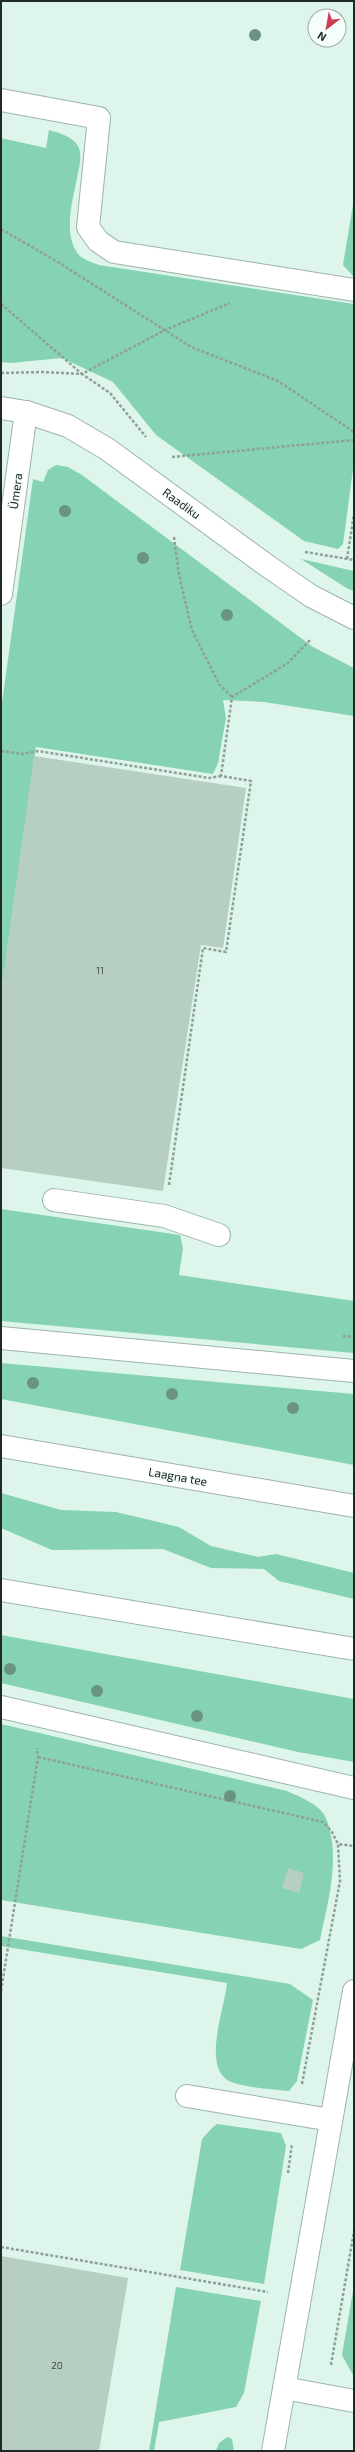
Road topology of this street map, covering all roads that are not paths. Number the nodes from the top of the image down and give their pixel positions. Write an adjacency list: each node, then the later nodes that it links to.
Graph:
1 (1, 100): 2 (street)
2 (354, 290)
3 (1, 408): 4 (street, Raadiku)
4 (26, 412): 5 (street, Ümera); 6 (street, Raadiku)
5 (1, 594)
6 (354, 618)
7 (54, 1200): 8 (street)
8 (218, 1235)
9 (1, 1338): 10 (street)
10 (354, 1371)
11 (1, 1446): 12 (street, Laagna tee)
12 (354, 1506)
13 (1, 1590): 14 (street)
14 (354, 1649)
15 (1, 1707): 16 (street)
16 (354, 1788)
17 (354, 1991): 19 (street)
18 (187, 2096): 19 (street)
19 (331, 2120): 20 (street)
20 (284, 2388): 21 (street); 22 (street)
21 (354, 2400)
22 (273, 2451)

